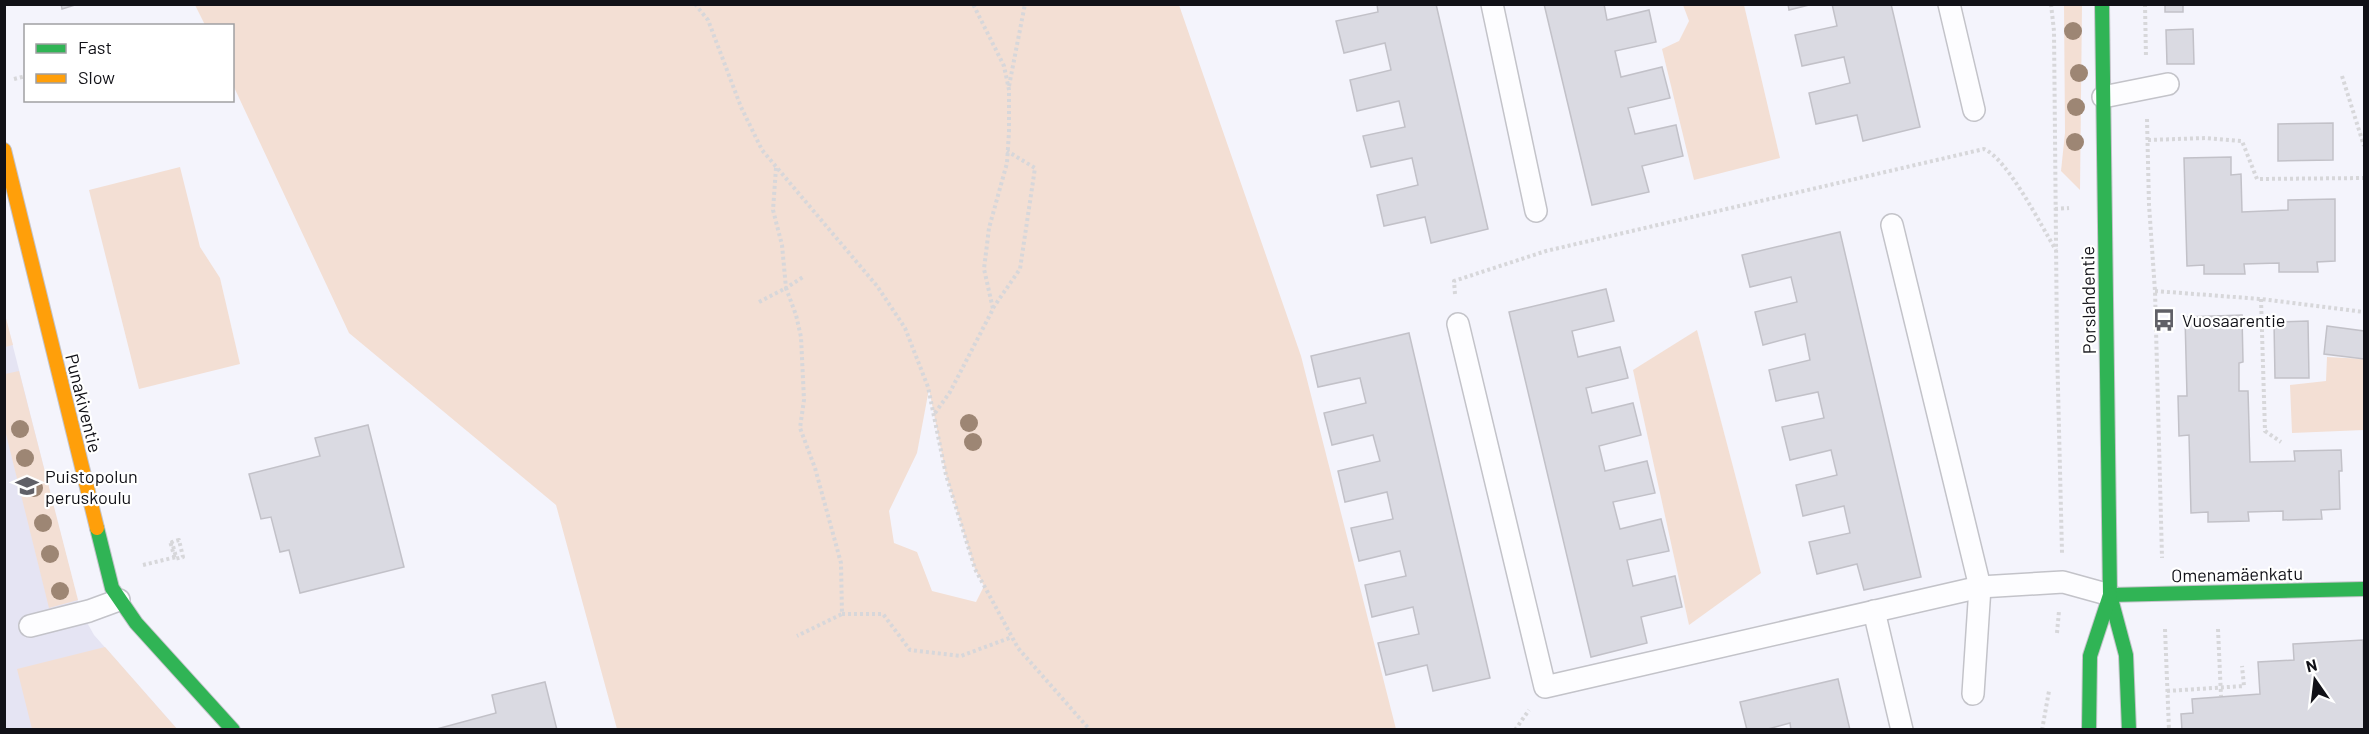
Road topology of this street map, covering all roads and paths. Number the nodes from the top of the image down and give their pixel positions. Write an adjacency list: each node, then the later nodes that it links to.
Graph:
1 (695, 4): 24 (path)
2 (973, 4): 14 (path)
3 (1024, 4): 14 (path)
4 (1492, 4): 26 (lane)
5 (1949, 4): 16 (lane)
6 (2051, 4): 28 (path)
7 (2102, 4): 15 (street, Porslahdentie)
8 (2145, 4): 13 (path)
9 (24, 76): 11 (path)
10 (2342, 76): 17 (path)
11 (14, 79)
12 (2168, 84): 13 (lane)
13 (2146, 87): 15 (lane); 18 (path)
14 (1009, 90): 23 (path)
15 (2103, 98): 45 (street, Porslahdentie)
16 (1974, 110)
17 (2363, 138): 20 (path)
18 (2148, 140): 25 (path); 31 (path)
19 (1982, 143): 21 (path)
20 (2364, 146)
21 (1984, 149): 28 (path); 36 (path)
22 (4, 150): 46 (street, Punakiventie)
23 (1008, 151): 34 (path); 34 (path)
24 (776, 167): 30 (path); 37 (path)
25 (2364, 178)
26 (1536, 211)
27 (1892, 225): 43 (lane)
28 (2057, 250): 42 (path)
29 (803, 277): 30 (path)
30 (786, 288): 33 (path); 48 (path)
31 (2155, 291): 32 (path); 40 (path)
32 (2261, 299): 35 (path); 38 (path)
33 (759, 302)
34 (993, 309): 37 (path)
35 (2364, 312)
36 (1458, 324): 47 (lane)
37 (934, 414): 54 (path)
38 (2281, 442)
39 (170, 541): 41 (path)
40 (2162, 563)
41 (135, 567)
42 (2063, 582): 43 (lane); 45 (lane); 53 (path)
43 (1980, 587): 47 (lane); 59 (lane)
44 (2364, 589): 45 (street, Omenamäenkatu)
45 (2110, 595): 65 (street, Porslahdentie); 66 (street, Porslahdentie)
46 (119, 600): 49 (lane); 61 (street, Punakiventie)
47 (1874, 611): 63 (lane)
48 (842, 614): 52 (path); 54 (path)
49 (30, 626)
50 (2218, 629): 56 (path)
51 (2164, 631): 58 (path)
52 (797, 636)
53 (2056, 636)
54 (1012, 637): 62 (path)
55 (2242, 666): 56 (path)
56 (2221, 687): 58 (path); 60 (path)
57 (2050, 690): 64 (path)
58 (2168, 691): 67 (path)
59 (1974, 694)
60 (2221, 696)
61 (233, 729)
62 (1089, 729)
63 (1902, 729)
64 (2042, 729)
65 (2089, 729)
66 (2129, 729)
67 (2169, 729)

